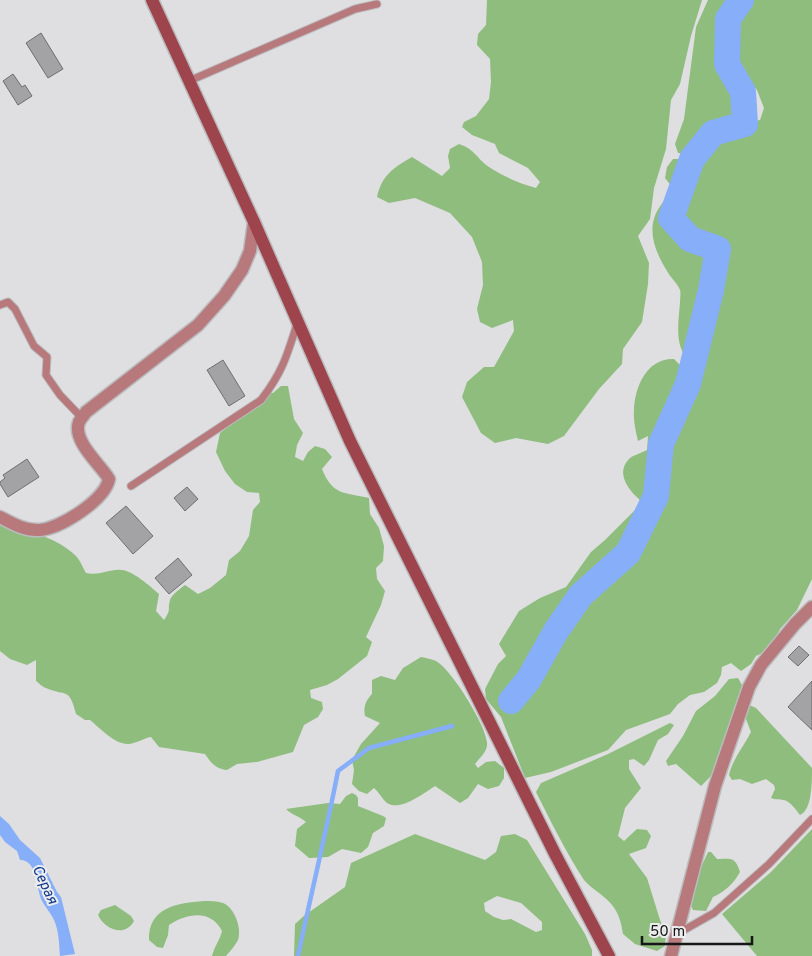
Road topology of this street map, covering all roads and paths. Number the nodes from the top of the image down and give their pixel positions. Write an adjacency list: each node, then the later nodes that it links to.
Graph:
1 (152, 0): 3 (street)
2 (377, 4): 3 (lane)
3 (189, 81): 4 (street)
4 (254, 222): 6 (street); 7 (street)
5 (0, 305): 7 (lane)
6 (298, 324): 8 (lane); 13 (street)
7 (82, 418): 9 (street)
8 (131, 486)
9 (0, 517)
10 (812, 607): 12 (street)
11 (812, 818): 12 (lane)
12 (677, 934): 14 (street)
13 (609, 956)
14 (671, 956)

